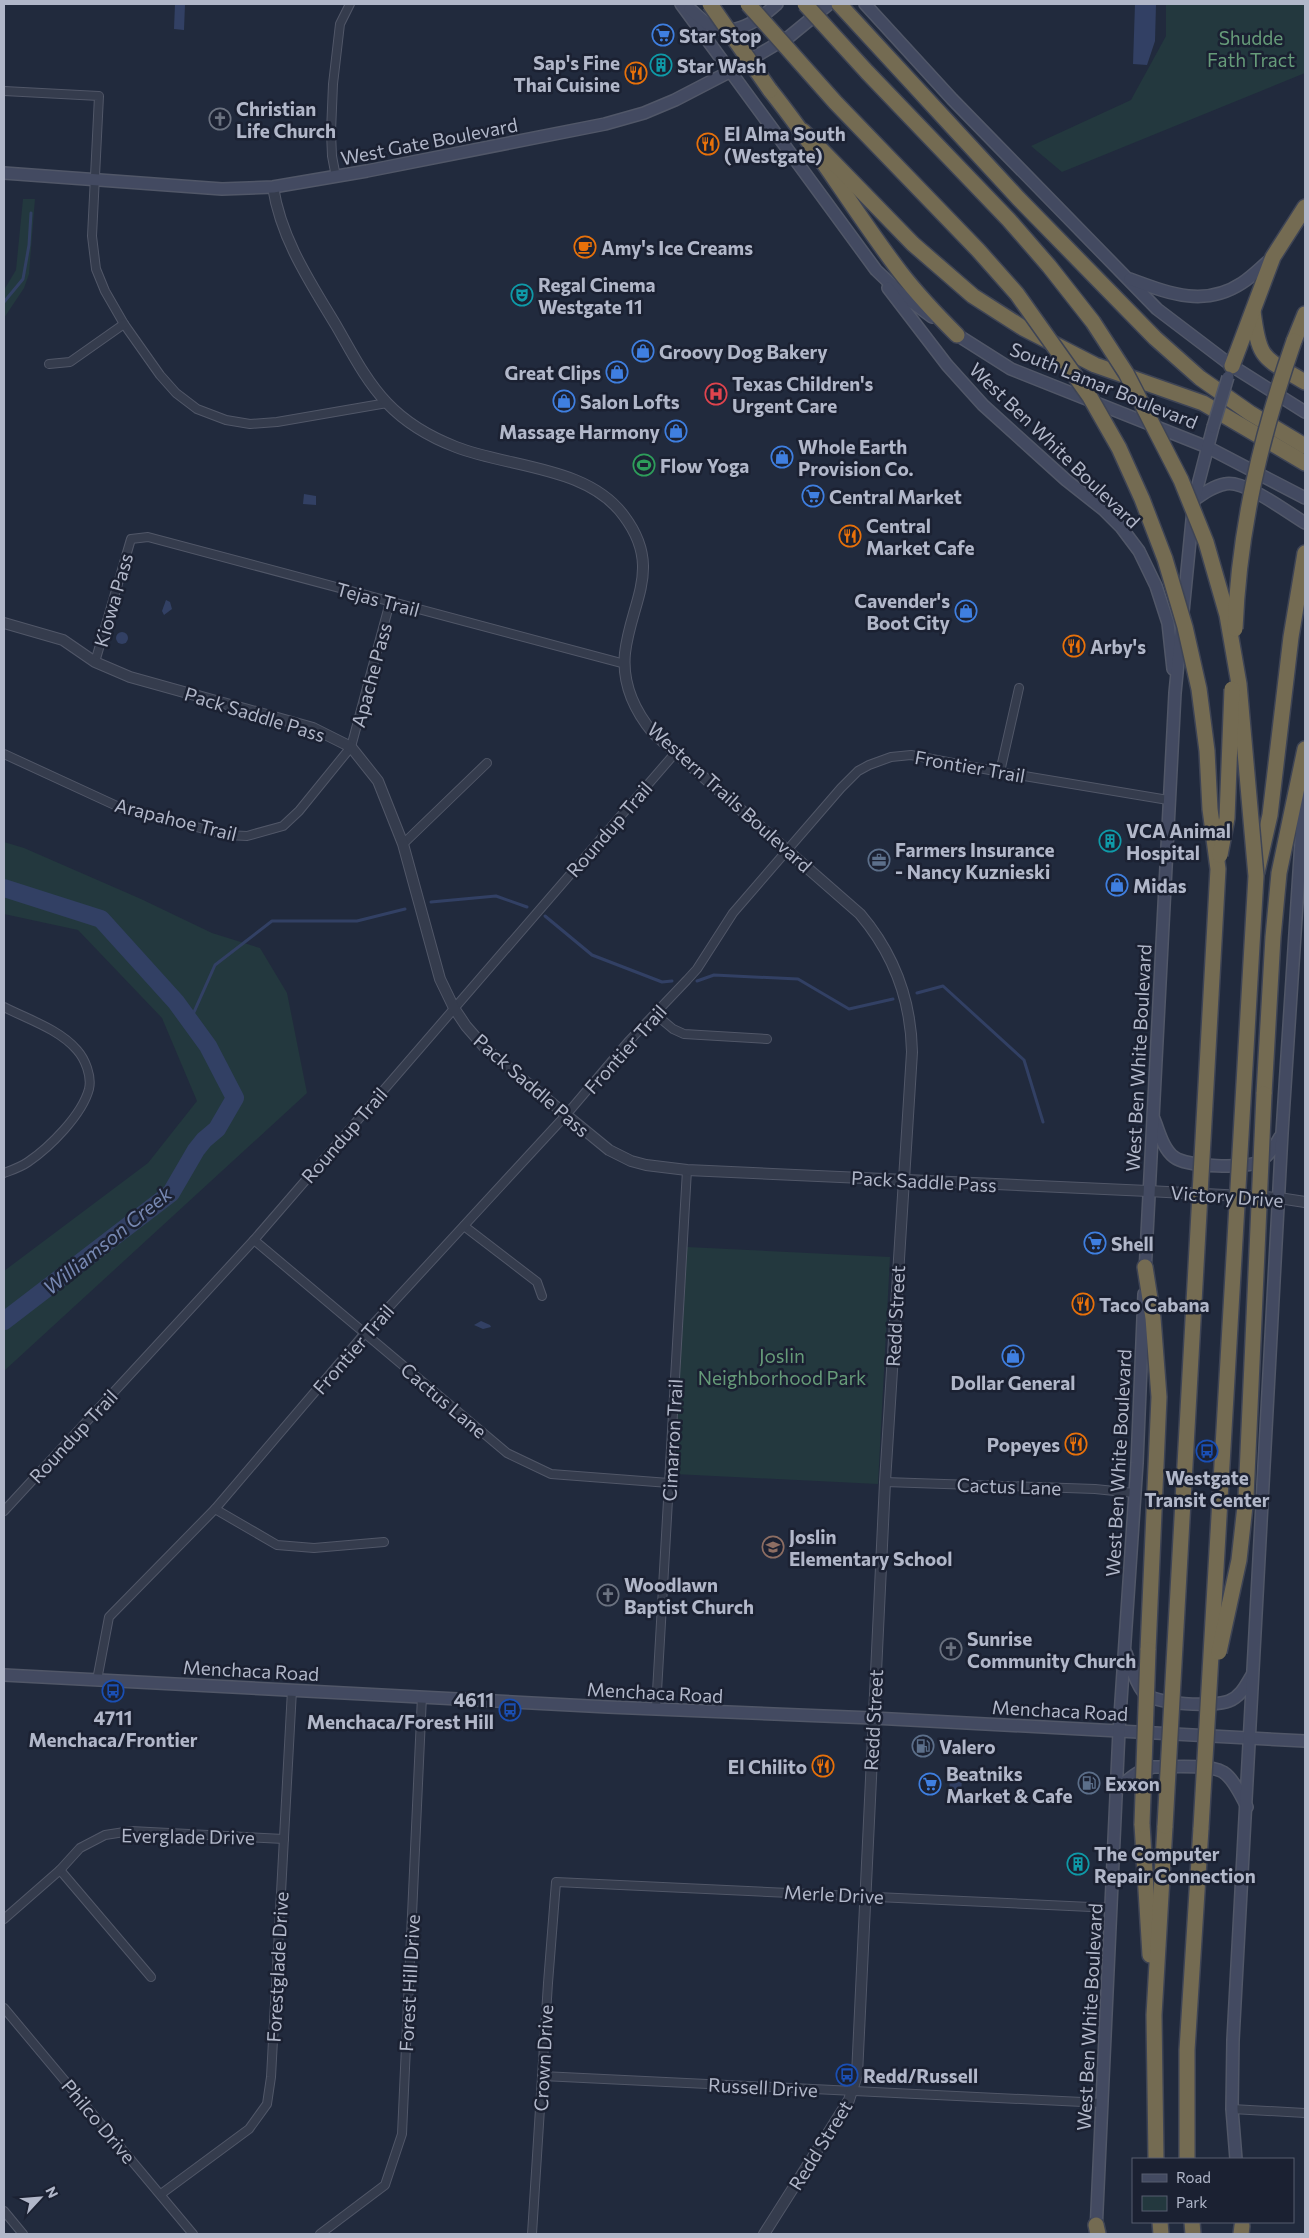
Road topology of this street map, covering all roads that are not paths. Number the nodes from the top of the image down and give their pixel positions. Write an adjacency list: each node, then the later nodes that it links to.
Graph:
1 (350, 4): 14 (street)
2 (682, 4): 5 (main road); 10 (main road, South Lamar Boulevard)
3 (710, 4): 12 (highway, bridge)
4 (748, 4): 54 (highway, bridge)
5 (777, 4)
6 (805, 4): 55 (highway, bridge)
7 (829, 4): 10 (main road, West Gate Boulevard)
8 (839, 4): 30 (highway)
9 (865, 4): 20 (main road)
10 (730, 72): 14 (main road, West Gate Boulevard); 19 (main road, South Lamar Boulevard)
11 (4, 91): 15 (street)
12 (803, 131): 24 (highway); 32 (highway)
13 (4, 173): 15 (main road, West Gate Boulevard)
14 (336, 177): 16 (main road, West Gate Boulevard)
15 (95, 181): 16 (main road, West Gate Boulevard); 23 (street)
16 (273, 187): 28 (street, Western Trails Boulevard)
17 (1305, 207): 18 (highway)
18 (1273, 257): 20 (main road); 21 (highway)
19 (876, 270): 24 (main road, South Lamar Boulevard); 43 (main road, West Ben White Boulevard)
20 (1128, 278): 26 (main road)
21 (1253, 310): 26 (highway); 27 (highway)
22 (1305, 314): 54 (highway, bridge)
23 (124, 324): 25 (street); 28 (street)
24 (957, 336): 31 (main road, South Lamar Boulevard)
25 (49, 364)
26 (1230, 372): 29 (main road); 31 (main road, West Ben White Boulevard, bridge)
27 (1305, 382)
28 (387, 402): 41 (street, Western Trails Boulevard)
29 (1305, 412)
30 (1305, 446)
31 (1207, 447): 33 (main road, South Lamar Boulevard); 34 (main road, West Ben White Boulevard)
32 (1305, 462)
33 (1305, 498)
34 (1194, 500): 35 (main road); 43 (main road, West Ben White Boulevard)
35 (1305, 523)
36 (131, 539): 38 (street, Tejas Trail); 40 (street, Kiowa Pass)
37 (1305, 552): 55 (highway)
38 (390, 602): 41 (street, Tejas Trail); 44 (street, Apache Pass)
39 (4, 623): 40 (street, Pack Saddle Pass)
40 (96, 662): 44 (street, Pack Saddle Pass)
41 (625, 664): 46 (street, Western Trails Boulevard)
42 (1019, 688): 49 (street)
43 (1175, 693): 51 (main road, West Ben White Boulevard)
44 (351, 747): 47 (street, Arapahoe Trail); 52 (street, Pack Saddle Pass)
45 (1305, 749): 86 (highway, bridge)
46 (676, 752): 53 (street, Western Trails Boulevard); 57 (street, Roundup Trail)
47 (4, 754)
48 (487, 763): 52 (street)
49 (1000, 772): 51 (street, Frontier Trail); 53 (street, Frontier Trail)
50 (1305, 780): 62 (main road)
51 (1168, 800): 61 (main road, West Ben White Boulevard)
52 (402, 844): 57 (street, Pack Saddle Pass)
53 (788, 849): 58 (street, Frontier Trail); 65 (street, Western Trails Boulevard)
54 (1218, 869): 102 (highway, bridge)
55 (1256, 876): 86 (highway, bridge)
56 (4, 1007): 64 (street)
57 (454, 1008): 60 (street, Pack Saddle Pass); 70 (street, Roundup Trail)
58 (655, 1014): 59 (street); 60 (street, Frontier Trail)
59 (766, 1039)
60 (566, 1115): 63 (street, Pack Saddle Pass); 69 (street, Frontier Trail)
61 (1153, 1115): 62 (main road); 66 (main road, West Ben White Boulevard)
62 (1282, 1133): 67 (main road)
63 (687, 1170): 65 (street, Pack Saddle Pass); 75 (street, Cimarron Trail)
64 (4, 1173)
65 (903, 1180): 66 (street, Pack Saddle Pass); 74 (street, Redd Street)
66 (1148, 1191): 67 (street, Victory Drive); 71 (main road, West Ben White Boulevard)
67 (1279, 1198): 68 (street, Victory Drive); 81 (main road)
68 (1305, 1202)
69 (464, 1226): 72 (street); 73 (street, Frontier Trail)
70 (254, 1240): 73 (street, Cactus Lane); 78 (street, Roundup Trail)
71 (1145, 1267): 76 (main road, West Ben White Boulevard); 102 (highway, bridge)
72 (542, 1296)
73 (365, 1333): 75 (street, Cactus Lane); 77 (street, Frontier Trail)
74 (884, 1482): 76 (street, Cactus Lane); 88 (street, Redd Street)
75 (669, 1483): 87 (street, Cimarron Trail)
76 (1134, 1493): 80 (main road, West Ben White Boulevard)
77 (215, 1509): 79 (street); 83 (street, Frontier Trail)
78 (4, 1511)
79 (384, 1542)
80 (1124, 1649): 81 (main road); 89 (main road, West Ben White Boulevard)
81 (1254, 1672): 90 (main road)
82 (4, 1675): 83 (main road, Menchaca Road)
83 (97, 1680): 84 (main road, Menchaca Road)
84 (292, 1690): 85 (main road, Menchaca Road); 94 (street, Forestglade Drive)
85 (422, 1696): 87 (main road, Menchaca Road); 116 (street, Forest Hill Drive)
86 (1209, 1700): 109 (highway, bridge)
87 (656, 1710): 88 (main road, Menchaca Road)
88 (873, 1718): 89 (main road, Menchaca Road); 97 (street, Redd Street)
89 (1119, 1731): 90 (main road, Menchaca Road); 92 (main road, West Ben White Boulevard)
90 (1251, 1738): 91 (main road, Menchaca Road); 93 (main road)
91 (1305, 1741)
92 (1118, 1788): 93 (main road); 98 (main road, West Ben White Boulevard)
93 (1248, 1807): 106 (main road)
94 (284, 1839): 95 (street, Everglade Drive); 111 (street, Forestglade Drive)
95 (60, 1870): 99 (street, Everglade Drive); 100 (street)
96 (556, 1882): 97 (street, Merle Drive); 103 (street, Crown Drive)
97 (864, 1896): 98 (street, Merle Drive); 104 (street, Redd Street)
98 (1112, 1908): 105 (main road, West Ben White Boulevard)
99 (4, 1919)
100 (151, 1977)
101 (4, 2008): 111 (street, Philco Drive)
102 (1154, 2015): 108 (highway)
103 (542, 2076): 104 (street, Russell Drive); 117 (street, Crown Drive)
104 (854, 2091): 105 (street, Russell Drive); 118 (street, Redd Street)
105 (1103, 2103): 113 (main road, West Ben White Boulevard)
106 (1232, 2109): 107 (street); 110 (main road)
107 (1305, 2113)
108 (1156, 2158)
109 (1187, 2158)
110 (1236, 2158)
111 (161, 2194): 115 (street, Philco Drive)
112 (4, 2211): 114 (street)
113 (1097, 2231)
114 (23, 2234)
115 (193, 2234)
116 (320, 2234)
117 (532, 2234)
118 (764, 2234)

